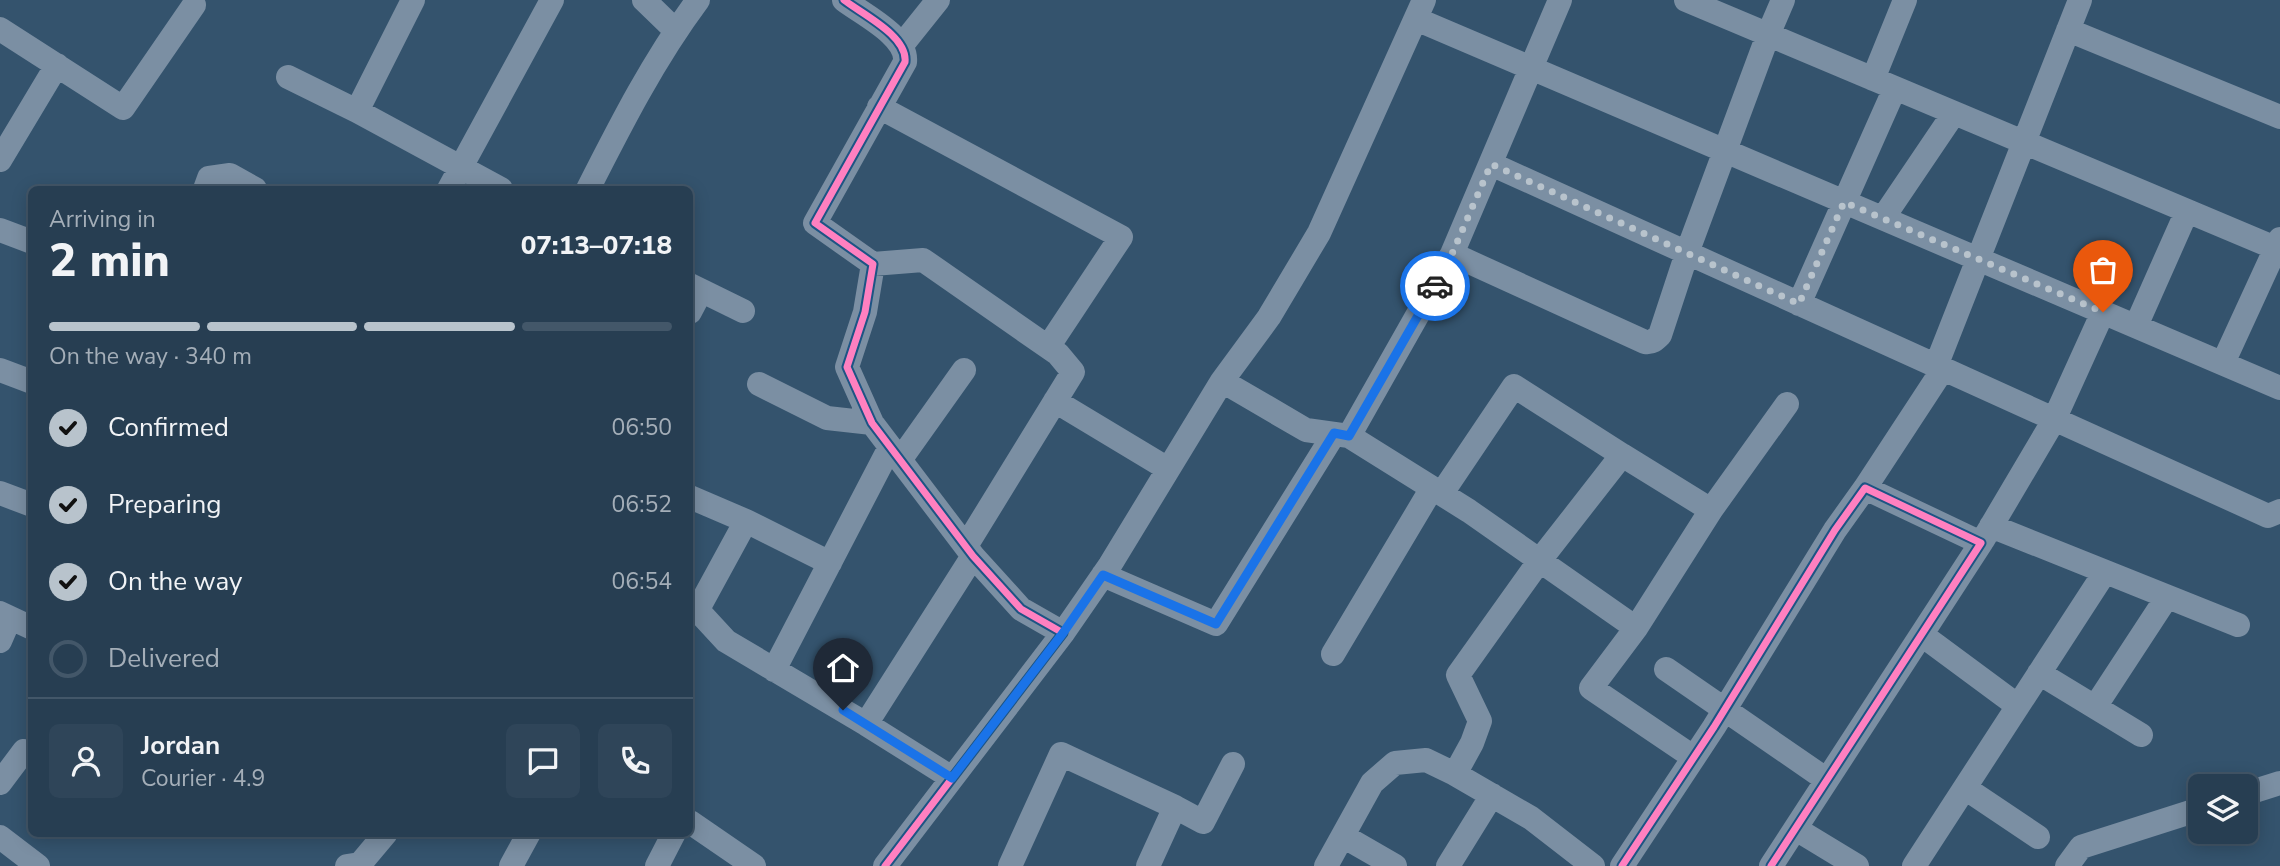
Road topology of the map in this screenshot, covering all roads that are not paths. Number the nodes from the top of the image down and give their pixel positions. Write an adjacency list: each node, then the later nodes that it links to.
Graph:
1 (413, 0): 24 (street)
2 (552, 0): 31 (street)
3 (644, 0): 15 (street)
4 (698, 0): 15 (street)
5 (844, 0): 18 (street)
6 (938, 0): 18 (street)
7 (1560, 0): 20 (street)
8 (1686, 0): 17 (street)
9 (1783, 0): 17 (street)
10 (1905, 0): 22 (street)
11 (2080, 0): 16 (street)
12 (192, 2): 19 (street)
13 (1420, 10): 20 (street); 58 (street)
14 (0, 29): 19 (street)
15 (675, 30): 36 (street)
16 (2068, 30): 26 (street); 27 (street)
17 (1768, 34): 22 (street); 28 (street)
18 (902, 46): 23 (street)
19 (57, 65): 29 (street)
20 (1531, 68): 28 (street); 30 (street)
21 (288, 77): 24 (street)
22 (1884, 83): 25 (street); 37 (street)
23 (880, 107): 46 (street); 52 (street)
24 (357, 111): 31 (street)
25 (1954, 113): 27 (street); 39 (street)
26 (2280, 117)
27 (2024, 142): 38 (street); 45 (street)
28 (1725, 151): 37 (street); 43 (street)
29 (0, 160)
30 (1491, 164): 43 (street); 44 (street)
31 (462, 166): 34 (street); 35 (street)
32 (206, 186): 33 (street)
33 (250, 186)
34 (451, 186)
35 (496, 186)
36 (591, 186)
37 (1844, 202): 39 (street); 48 (street)
38 (2187, 211): 42 (street); 51 (street)
39 (1883, 218): 45 (street)
40 (0, 230): 41 (street)
41 (28, 240)
42 (2279, 246): 53 (street)
43 (1687, 253): 44 (street); 48 (street)
44 (1452, 254): 65 (street)
45 (1978, 259): 50 (street); 54 (street)
46 (873, 264): 52 (street); 64 (street)
47 (693, 296): 49 (street)
48 (1799, 304): 54 (street)
49 (743, 311)
50 (2103, 312): 51 (street); 63 (street)
51 (2136, 326): 53 (street)
52 (1048, 347): 61 (street)
53 (2223, 363): 60 (street)
54 (1939, 368): 63 (street); 69 (street)
55 (0, 370): 57 (street)
56 (964, 370): 66 (street)
57 (28, 380)
58 (1222, 381): 65 (street); 68 (street)
59 (760, 384): 64 (street)
60 (2280, 388)
61 (1055, 401): 68 (street); 78 (street)
62 (1787, 404): 74 (street)
63 (2054, 420): 75 (street); 77 (street)
64 (872, 422): 66 (street)
65 (1342, 435): 70 (street); 82 (street)
66 (895, 454): 78 (street); 80 (street)
67 (1622, 454): 70 (street); 74 (street); 79 (street)
68 (1168, 469): 82 (street)
69 (1865, 488): 77 (street); 95 (street)
70 (1437, 491): 79 (street); 89 (street)
71 (0, 493): 73 (street)
72 (693, 498): 76 (street)
73 (28, 504)
74 (1711, 510): 86 (street)
75 (2280, 511)
76 (746, 521): 80 (street); 84 (street)
77 (1986, 534): 81 (street); 88 (street)
78 (969, 551): 87 (street); 96 (street)
79 (1540, 561): 86 (street); 101 (street)
80 (830, 563): 91 (street)
81 (2105, 572): 83 (street); 92 (street)
82 (1103, 575): 87 (street)
83 (2167, 597): 85 (street); 94 (street)
84 (694, 606): 91 (street)
85 (2238, 625)
86 (1636, 628): 99 (street)
87 (1063, 633): 102 (street)
88 (1922, 635): 93 (street); 103 (street)
89 (1333, 654)
90 (1666, 669): 95 (street)
91 (774, 670): 96 (street)
92 (2039, 673): 93 (street); 94 (street)
93 (2018, 706): 106 (street)
94 (2095, 707): 97 (street)
95 (1724, 709): 99 (street); 103 (street)
96 (866, 724): 102 (street)
97 (2141, 735)
98 (24, 751): 104 (street)
99 (1693, 757): 131 (street)
100 (1233, 764): 109 (street)
101 (1455, 774): 108 (street); 113 (street)
102 (952, 778): 124 (street)
103 (1827, 780): 112 (street)
104 (0, 783)
105 (2280, 783): 107 (street)
106 (1965, 788): 118 (street); 134 (street)
107 (2258, 790)
108 (1492, 795): 129 (street); 130 (street)
109 (1175, 807): 125 (street); 126 (street)
110 (2188, 813): 135 (street)
111 (693, 824): 123 (street)
112 (1796, 828): 132 (street); 133 (street)
113 (1343, 836): 127 (street); 128 (street)
114 (0, 837): 119 (street)
115 (383, 837): 120 (street)
116 (527, 837): 121 (street)
117 (672, 837): 122 (street)
118 (2038, 837)
119 (38, 866)
120 (347, 866)
121 (512, 866)
122 (657, 866)
123 (754, 866)
124 (886, 866)
125 (1010, 866)
126 (1147, 866)
127 (1326, 866)
128 (1395, 866)
129 (1448, 866)
130 (1593, 866)
131 (1622, 866)
132 (1771, 866)
133 (1857, 866)
134 (1914, 866)
135 (2067, 866)

